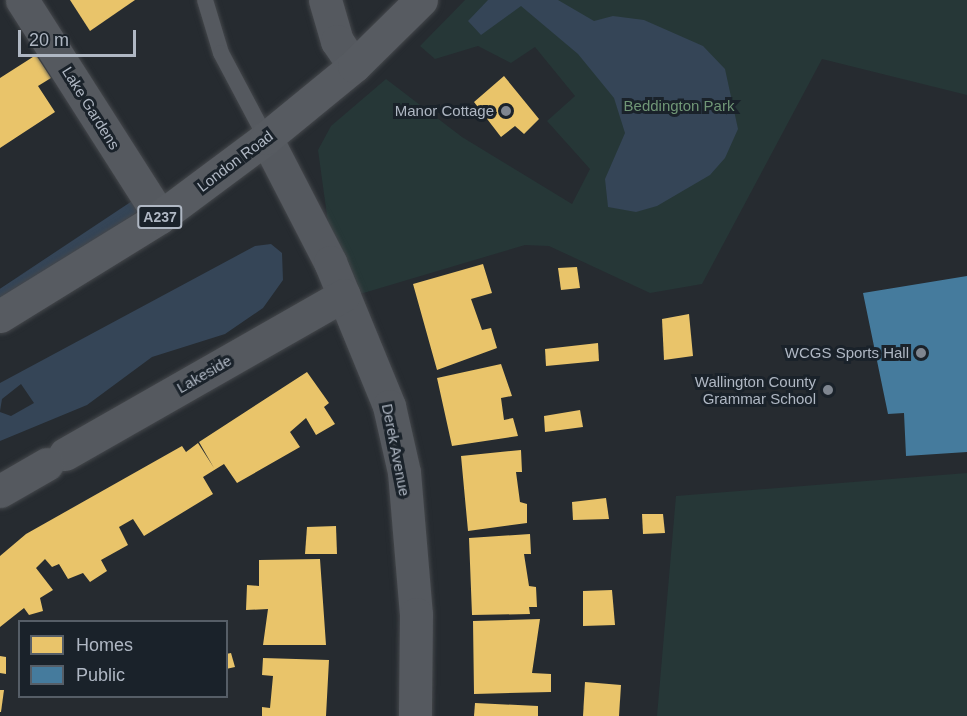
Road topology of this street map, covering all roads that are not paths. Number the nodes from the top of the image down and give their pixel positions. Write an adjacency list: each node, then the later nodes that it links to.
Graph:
1 (22, 0): 7 (street, Lake Gardens)
2 (205, 0): 6 (lane)
3 (325, 0): 5 (street)
4 (422, 0): 5 (main road, London Road / A237)
5 (354, 66): 6 (main road, London Road / A237)
6 (266, 138): 7 (main road, London Road / A237); 8 (street, Derek Avenue)
7 (160, 217): 9 (main road, London Road / A237)
8 (344, 295): 10 (street, Lakeside); 11 (street, Derek Avenue)
9 (0, 316)
10 (0, 491)
11 (414, 716)

